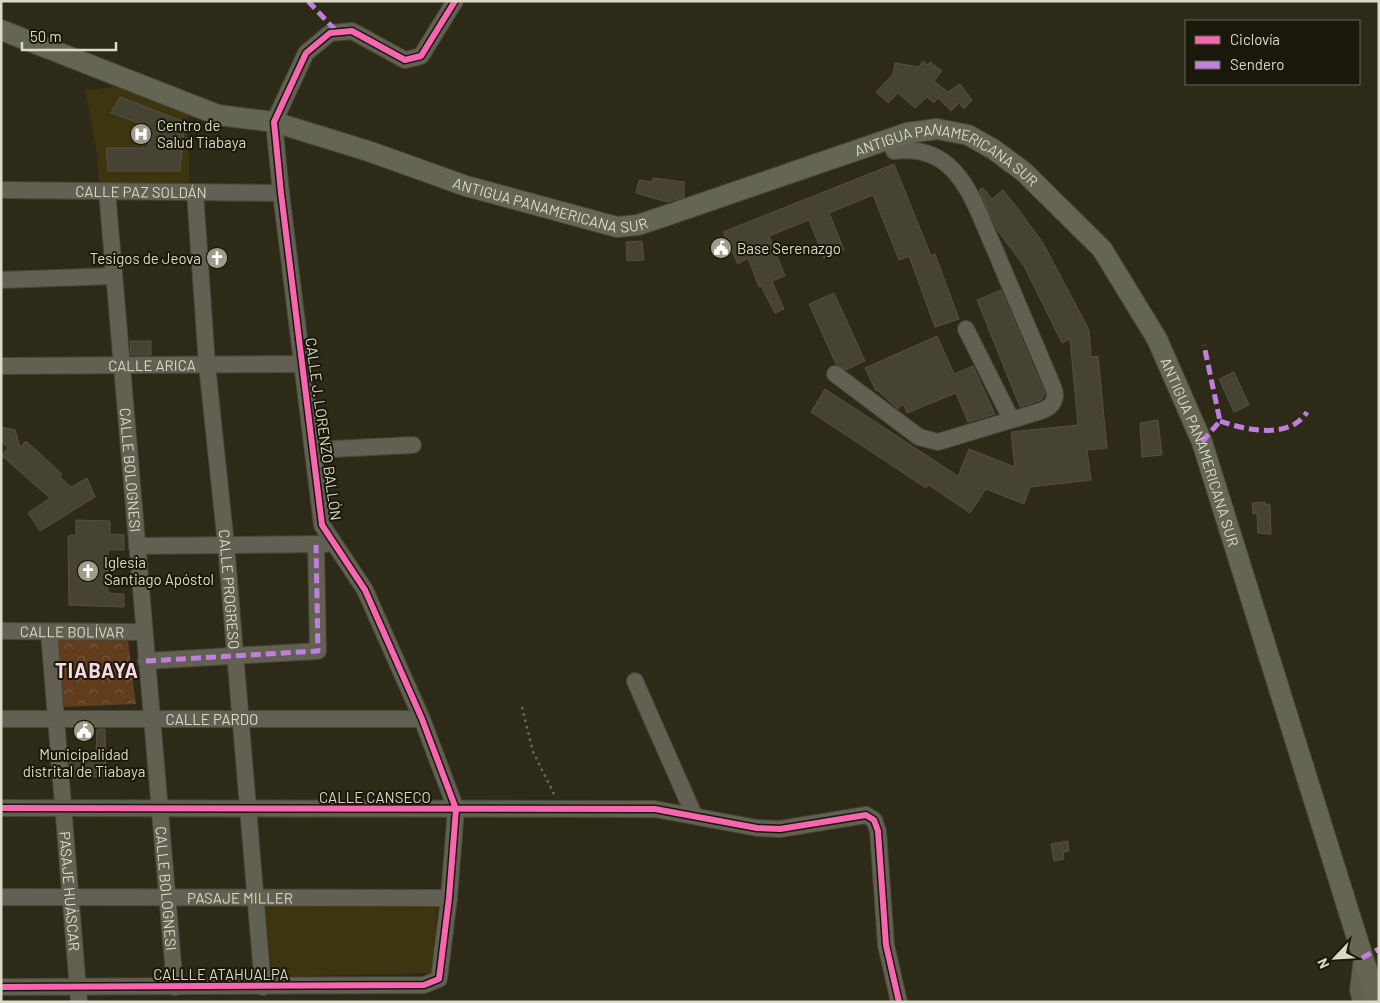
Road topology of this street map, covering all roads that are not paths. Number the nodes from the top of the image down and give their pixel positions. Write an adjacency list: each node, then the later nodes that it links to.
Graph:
1 (455, 1): 3 (street)
2 (1, 30): 3 (main road, ANTIGUA PANAMERICANA SUR)
3 (274, 122): 8 (street, CALLE J. LORENZO BALLÓN); 46 (main road, ANTIGUA PANAMERICANA SUR)
4 (894, 151): 17 (street)
5 (1, 190): 6 (street, CALLE PAZ SOLDÁN)
6 (107, 191): 7 (street, CALLE PAZ SOLDÁN); 9 (street, CALLE BOLOGNESI)
7 (195, 192): 8 (street, CALLE PAZ SOLDÁN); 14 (street, CALLE PROGRESO)
8 (280, 193): 12 (street, CALLE J. LORENZO BALLÓN)
9 (114, 276): 10 (street); 13 (street, CALLE BOLOGNESI)
10 (1, 280)
11 (966, 329): 17 (street)
12 (303, 364): 14 (street, CALLE ARICA); 19 (street, CALLE J. LORENZO BALLÓN)
13 (122, 365): 14 (street, CALLE ARICA); 15 (street, CALLE ARICA); 23 (street, CALLE BOLOGNESI)
14 (207, 365): 21 (street, CALLE PROGRESO)
15 (1, 366)
16 (835, 374): 17 (street)
17 (1011, 419)
18 (413, 445): 19 (street)
19 (313, 450): 20 (street, CALLE J. LORENZO BALLÓN)
20 (335, 544): 22 (street); 34 (street, CALLE J. LORENZO BALLÓN)
21 (226, 545): 22 (street); 23 (street); 27 (street, CALLE PROGRESO)
22 (316, 545): 27 (street)
23 (137, 546): 26 (street, CALLE BOLOGNESI)
24 (1, 631): 25 (street, CALLE BOLÍVAR)
25 (49, 632): 26 (street, CALLE BOLÍVAR); 31 (street, PASAJE HUÁSCAR)
26 (144, 632): 28 (street, CALLE BOLOGNESI)
27 (235, 656): 28 (street); 33 (street, CALLE PROGRESO)
28 (146, 661): 32 (street, CALLE BOLOGNESI)
29 (635, 681): 40 (street)
30 (1, 719): 31 (street, CALLE PARDO)
31 (56, 719): 32 (street, CALLE PARDO); 36 (street, PASAJE HUÁSCAR)
32 (152, 719): 33 (street, CALLE PARDO); 37 (street, CALLE BOLOGNESI)
33 (241, 719): 34 (street, CALLE PARDO); 38 (street, CALLE PROGRESO)
34 (422, 719): 39 (street, CALLE J. LORENZO BALLÓN)
35 (1, 808): 36 (street, CALLE CANSECO)
36 (63, 809): 37 (street, CALLE CANSECO); 42 (street, PASAJE HUÁSCAR)
37 (159, 809): 38 (street, CALLE CANSECO); 43 (street, CALLE BOLOGNESI)
38 (248, 809): 39 (street, CALLE CANSECO); 44 (street, CALLE PROGRESO)
39 (456, 810): 40 (street, CALLE CANSECO); 45 (street, CALLE J. LORENZO BALLÓN)
40 (694, 815): 52 (street, CALLE CANSECO)
41 (1, 897): 42 (street, PASAJE MILLER)
42 (70, 897): 43 (street, PASAJE MILLER); 51 (street, PASAJE HUÁSCAR)
43 (167, 897): 44 (street, PASAJE MILLER); 49 (street, CALLE BOLOGNESI)
44 (255, 898): 45 (street, PASAJE MILLER); 50 (street, CALLE PROGRESO)
45 (449, 898): 47 (street, CALLE J. LORENZO BALLÓN)
46 (1362, 958): 53 (street); 54 (main road, ANTIGUA PANAMERICANA SUR)
47 (439, 979): 50 (street, CALLLE ATAHUALPA)
48 (1, 987): 51 (street, CALLLE ATAHUALPA)
49 (175, 987): 50 (street, CALLLE ATAHUALPA); 51 (street, CALLLE ATAHUALPA)
50 (263, 987)
51 (79, 994)
52 (899, 1002)
53 (1360, 1002)
54 (1377, 1002)

